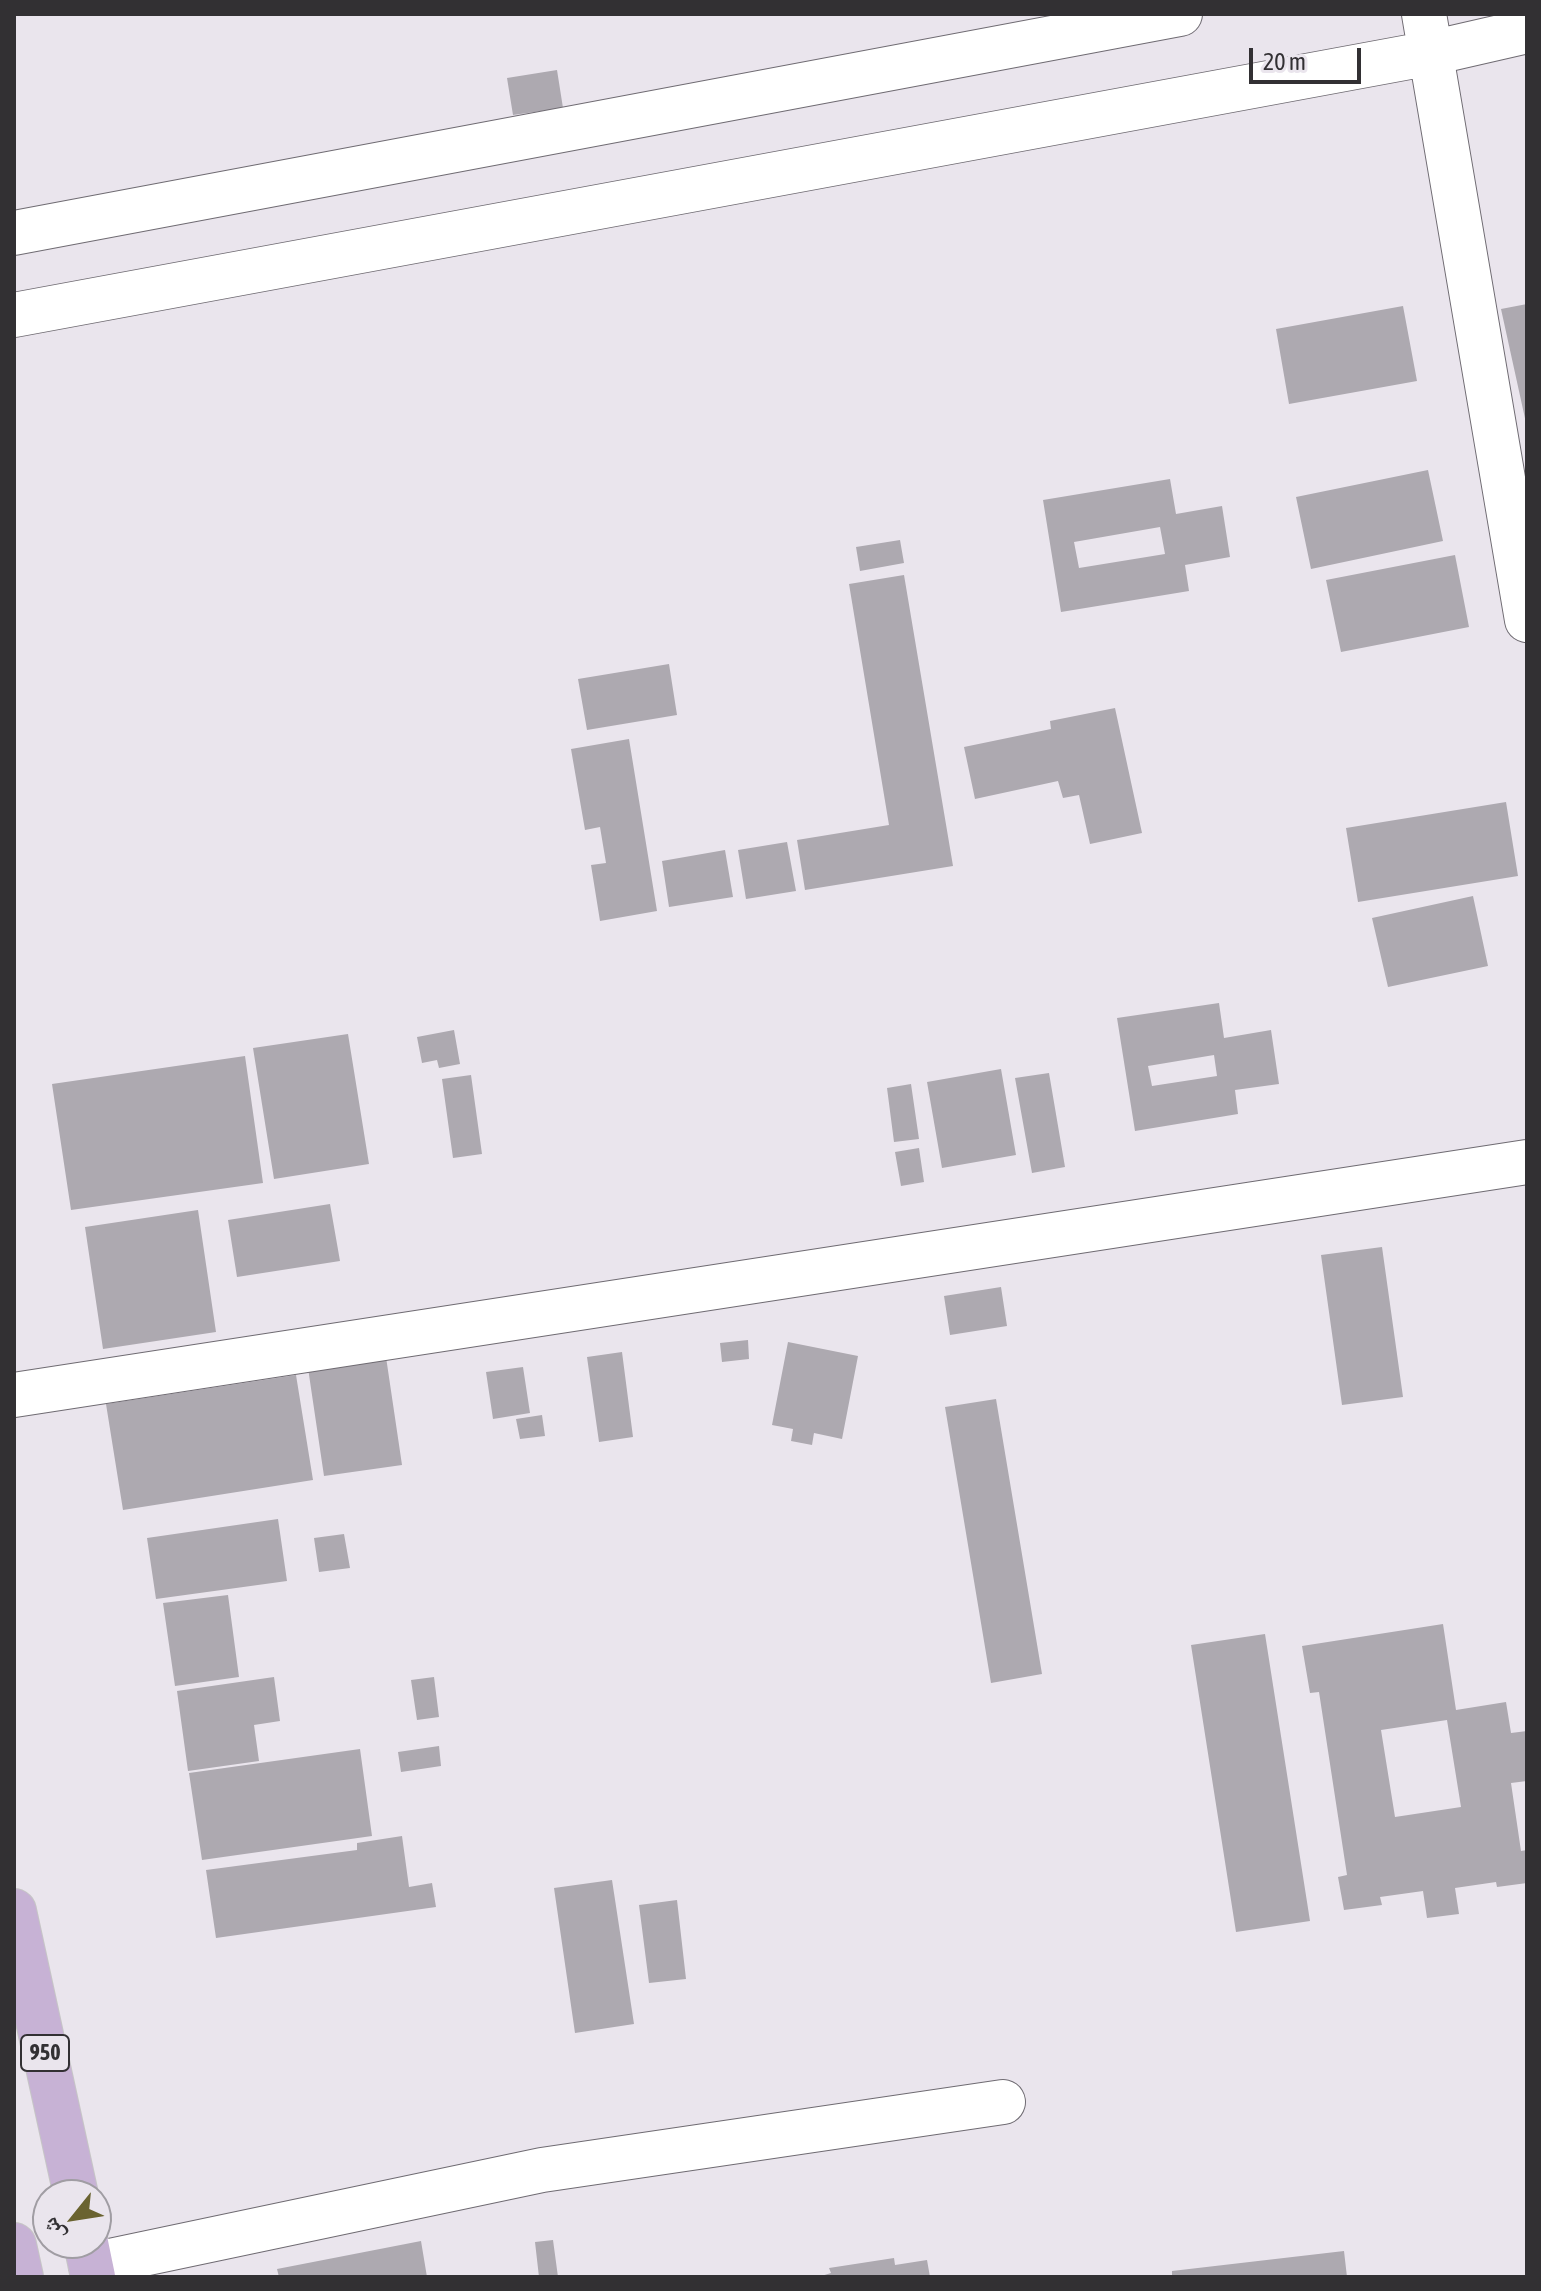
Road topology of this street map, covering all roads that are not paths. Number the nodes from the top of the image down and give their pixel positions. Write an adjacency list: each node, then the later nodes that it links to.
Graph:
1 (1180, 14): 4 (street)
2 (1527, 31): 3 (street)
3 (1427, 33): 5 (street); 6 (street)
4 (14, 233)
5 (14, 315)
6 (1516, 503): 7 (street)
7 (1527, 620)
8 (1527, 1162): 9 (street)
9 (14, 1395)
10 (14, 1911): 12 (main road, 950)
11 (1003, 2102): 14 (street)
12 (73, 2179)
13 (14, 2245): 15 (main road)
14 (90, 2262)
15 (21, 2277)

